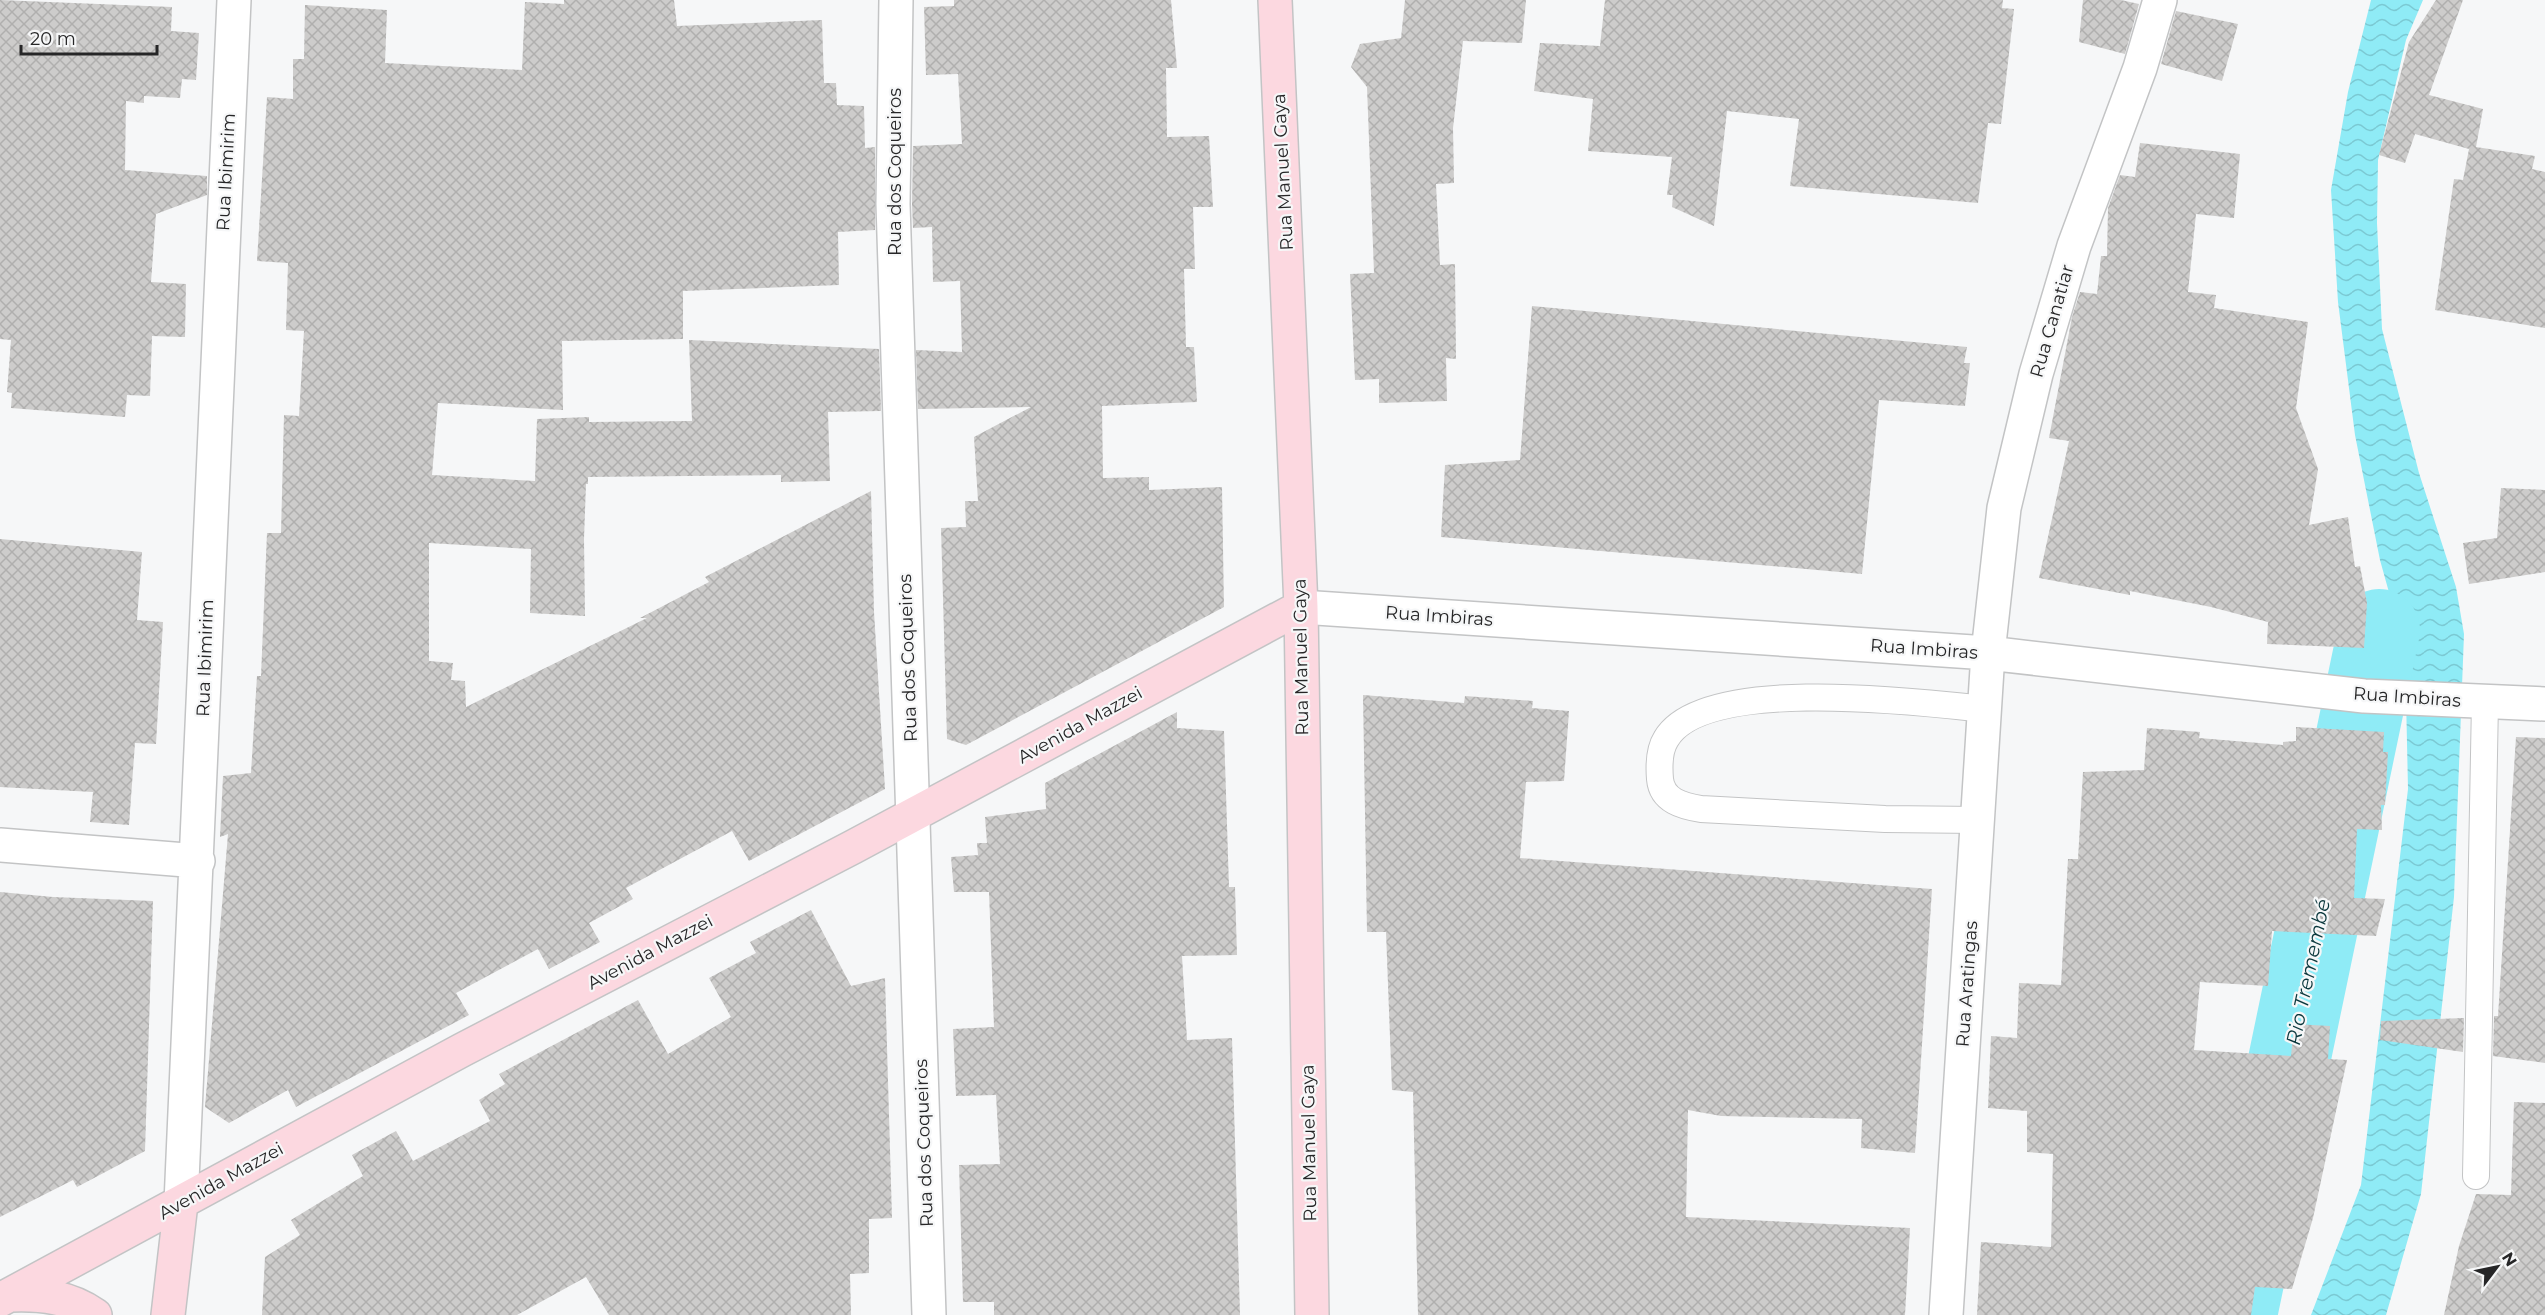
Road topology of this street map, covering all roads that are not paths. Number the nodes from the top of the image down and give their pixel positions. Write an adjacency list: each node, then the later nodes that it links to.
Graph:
1 (234, 0): 13 (street, Rua Ibimirim)
2 (896, 0): 10 (street, Rua dos Coqueiros)
3 (1275, 0): 5 (street, Rua Manuel Gaya)
4 (2160, 0): 6 (street, Rua Canatiar)
5 (1301, 607): 6 (street, Rua Imbiras); 10 (street, Avenida Mazzei); 20 (street, Rua Manuel Gaya)
6 (1988, 653): 7 (street, Rua Imbiras); 9 (street, Rua Aratingas)
7 (2485, 702): 8 (street, Rua Imbiras); 14 (lane)
8 (2545, 704)
9 (1984, 709): 11 (street, Rua Aratingas); 11 (lane)
10 (914, 814): 15 (street, Avenida Mazzei); 19 (street, Rua dos Coqueiros)
11 (1978, 820): 21 (street, Rua Aratingas)
12 (0, 845): 13 (street)
13 (198, 861): 15 (street, Rua Ibimirim)
14 (2476, 1176)
15 (181, 1203): 16 (street, Avenida Mazzei); 18 (street, Rua Ibimirim)
16 (5, 1298): 17 (street)
17 (95, 1315)
18 (168, 1315)
19 (929, 1315)
20 (1312, 1315)
21 (1946, 1315)

